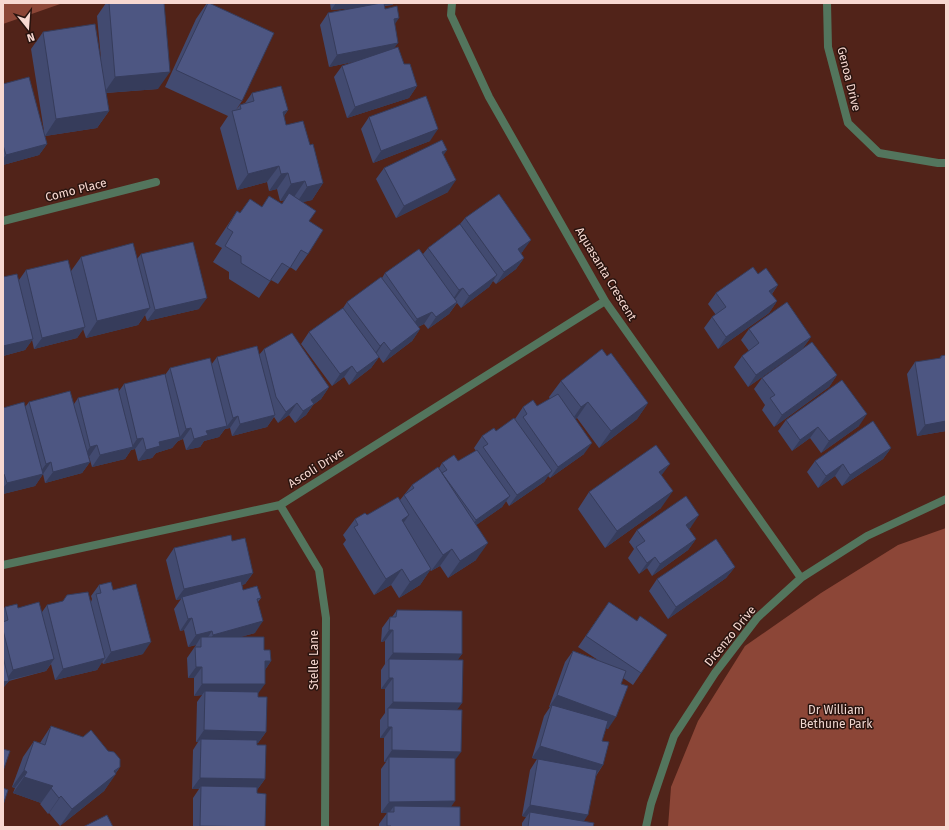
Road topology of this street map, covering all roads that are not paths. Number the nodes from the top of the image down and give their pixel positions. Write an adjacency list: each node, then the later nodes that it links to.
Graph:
1 (452, 3): 6 (street, Aquasanta Crescent)
2 (827, 3): 3 (street, Genoa Drive)
3 (946, 163)
4 (156, 182): 5 (street, Como Place)
5 (3, 221)
6 (605, 301): 8 (street, Ascoli Drive); 10 (street, Aquasanta Crescent)
7 (946, 499): 10 (street, Dicenzo Drive)
8 (280, 505): 9 (street, Ascoli Drive); 11 (street, Stelle Lane)
9 (3, 565)
10 (801, 578): 12 (street, Dicenzo Drive)
11 (325, 827)
12 (646, 827)

